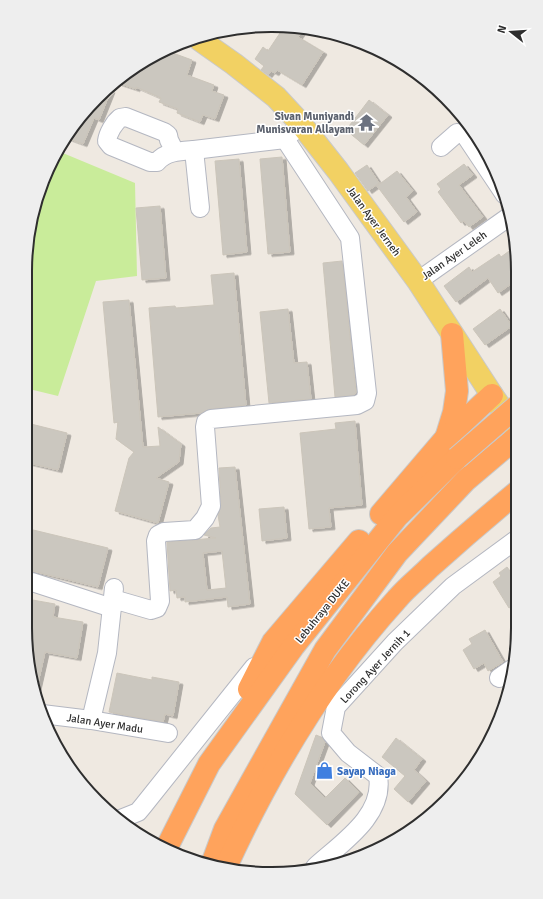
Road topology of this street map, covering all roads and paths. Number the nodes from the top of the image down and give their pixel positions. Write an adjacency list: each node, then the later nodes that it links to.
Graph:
1 (203, 42): 2 (main road, Jalan Ayer Jerneh)
2 (301, 124): 3 (street); 8 (main road, Jalan Ayer Jerneh)
3 (285, 139): 5 (street); 9 (street)
4 (441, 147): 7 (street)
5 (194, 150): 6 (street); 10 (street)
6 (175, 152)
7 (486, 166)
8 (351, 189): 9 (street); 12 (main road, Jalan Ayer Jerneh)
9 (329, 205): 22 (street)
10 (200, 208)
11 (505, 220): 12 (street, Jalan Ayer Leleh)
12 (418, 281): 13 (main road, Jalan Ayer Jerneh)
13 (452, 334): 14 (main road, Jalan Ayer Jerneh); 17 (highway)
14 (492, 396): 16 (main road, Jalan Ayer Jerneh); 17 (highway)
15 (511, 412): 27 (highway, Lebuhraya DUKE, bridge)
16 (511, 422)
17 (445, 439): 23 (highway)
18 (511, 443): 30 (highway)
19 (511, 498): 32 (highway)
20 (511, 544): 31 (street, Lorong Ayer Jernih 1)
21 (32, 582): 22 (street)
22 (113, 598): 25 (street)
23 (273, 642): 27 (highway); 28 (street)
24 (49, 715): 25 (street, Jalan Ayer Madu)
25 (91, 720): 26 (street, Jalan Ayer Madu)
26 (168, 734)
27 (208, 764): 29 (highway, Lebuhraya DUKE)
28 (125, 817)
29 (169, 844)
30 (214, 860)
31 (322, 861)
32 (228, 863)

